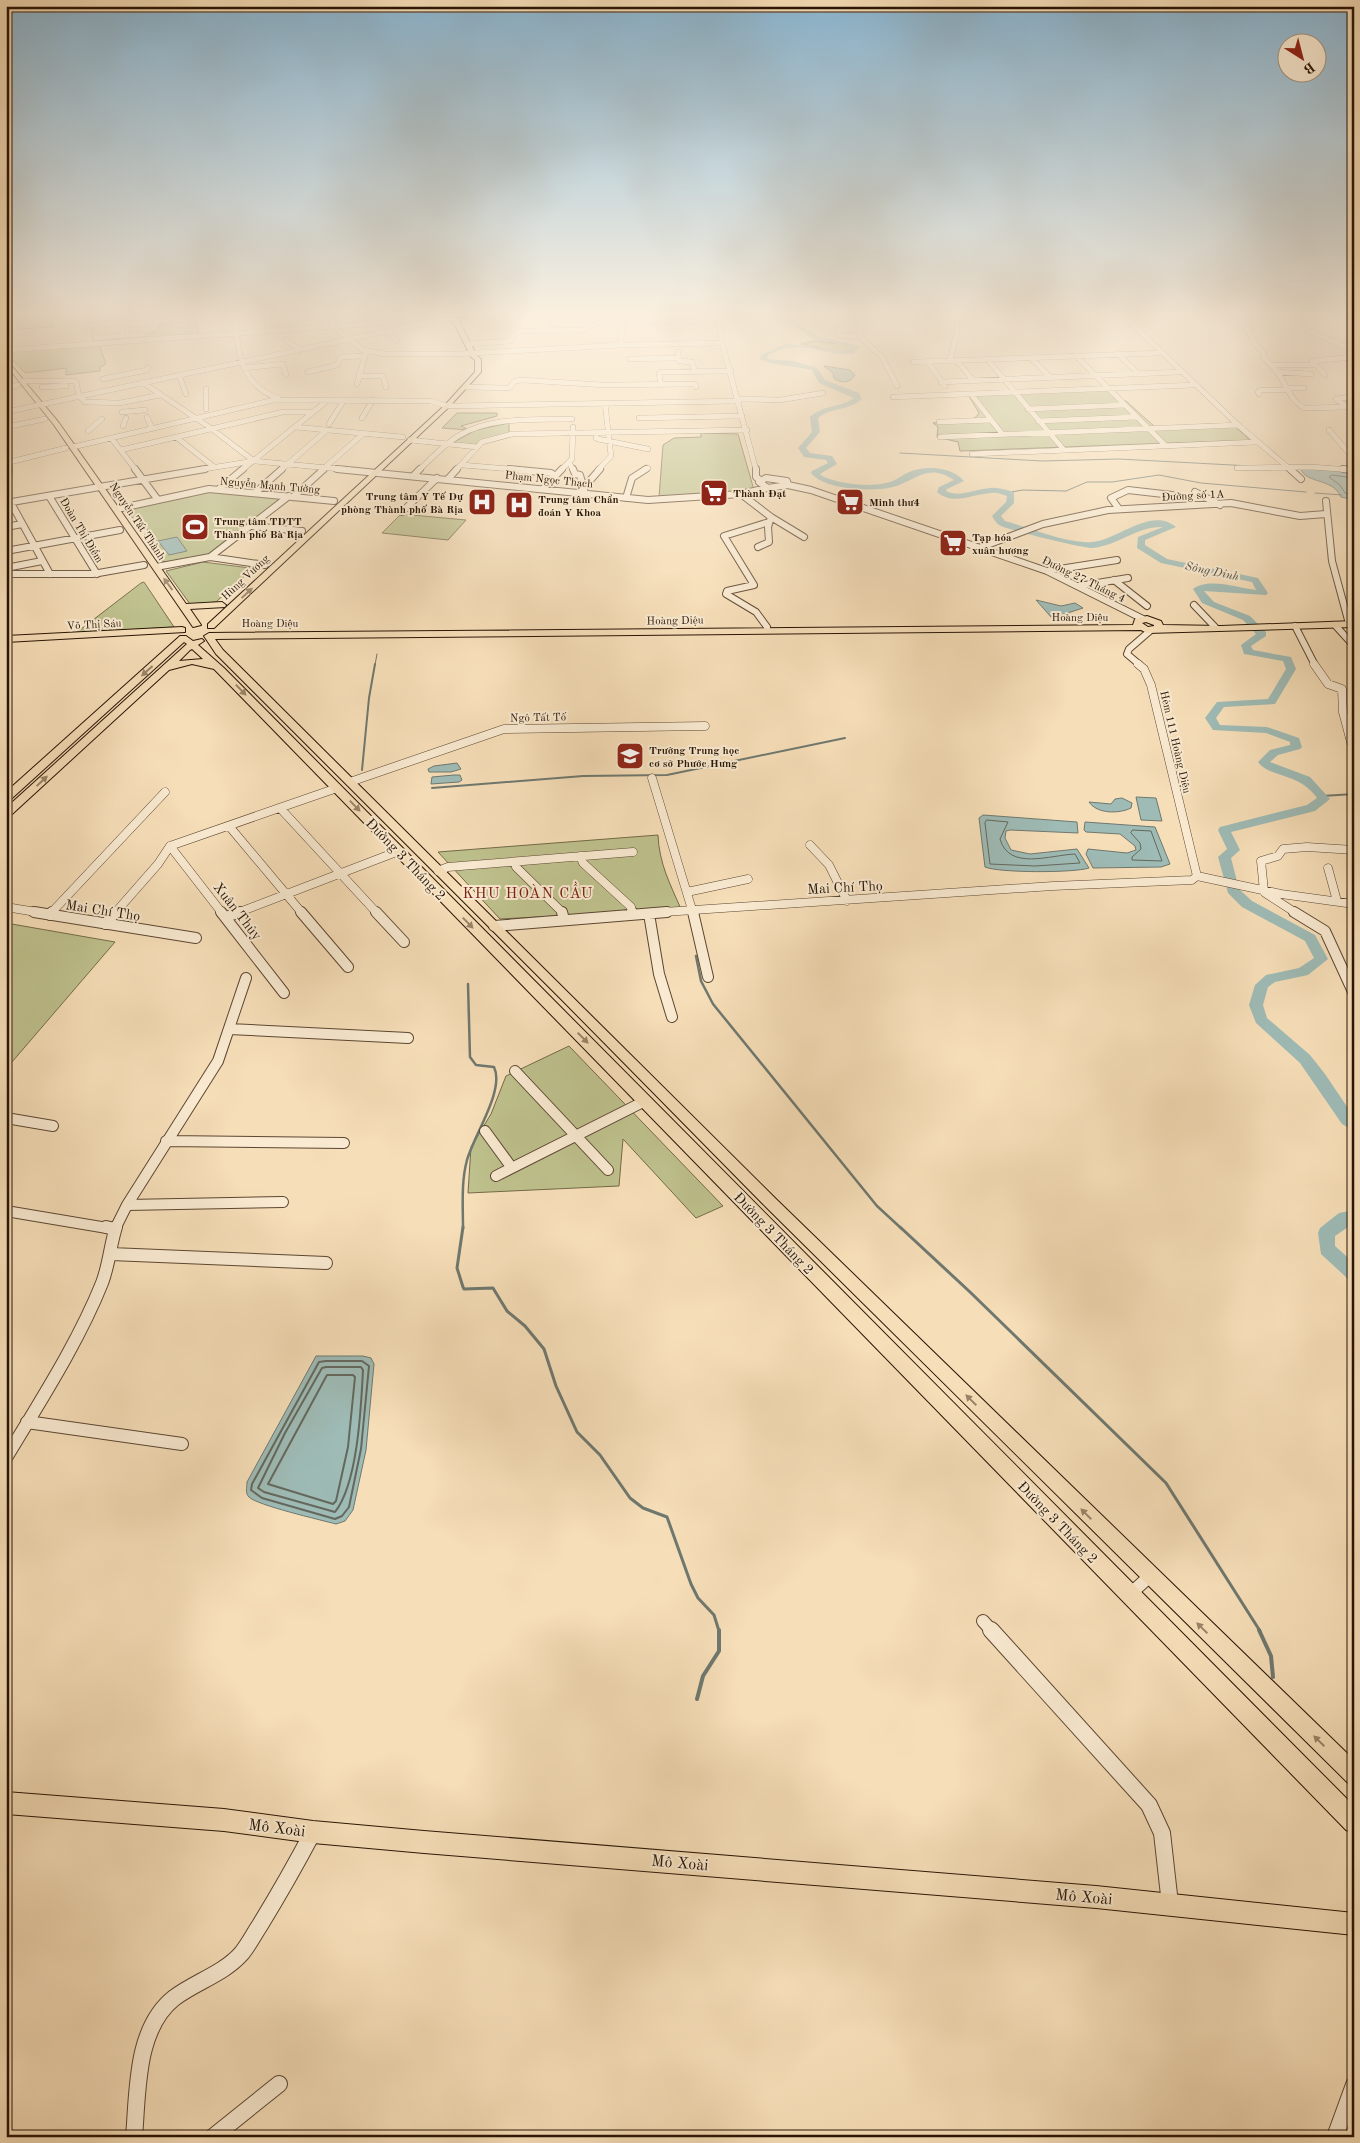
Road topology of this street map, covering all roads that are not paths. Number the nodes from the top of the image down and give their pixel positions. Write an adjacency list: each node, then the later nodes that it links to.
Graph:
1 (47, 417): 57 (main road, Nguyễn Tất Thành)
2 (147, 417): 31 (street)
3 (201, 417): 16 (street)
4 (261, 417): 32 (street)
5 (306, 417): 29 (street)
6 (334, 417): 30 (street)
7 (429, 417): 50 (main road, Hùng Vương)
8 (606, 417): 37 (street)
9 (690, 417): 17 (street)
10 (742, 417): 34 (street)
11 (989, 417): 23 (street)
12 (1035, 417): 24 (street)
13 (1137, 417): 24 (street); 33 (street)
14 (1229, 417): 27 (street)
15 (126, 418): 26 (street)
16 (196, 418): 31 (street); 32 (street, Phạm Ngọc Thạch)
17 (639, 418): 39 (street)
18 (45, 419): 28 (street); 57 (main road, Nguyễn Tất Thành)
19 (102, 419): 36 (street)
20 (572, 419): 22 (street); 40 (street)
21 (514, 420): 22 (street); 44 (street); 53 (street)
22 (546, 420): 45 (street)
23 (991, 420): 25 (street); 46 (street)
24 (1038, 421): 42 (street)
25 (939, 422)
26 (123, 426)
27 (1238, 426): 33 (street); 52 (street)
28 (6, 427)
29 (294, 427): 30 (street); 63 (street)
30 (328, 427): 43 (street); 66 (street)
31 (152, 429): 48 (street)
32 (212, 429): 49 (street); 63 (street, Phạm Ngọc Thạch)
33 (1149, 429): 42 (street); 55 (street)
34 (746, 430): 39 (street); 67 (street)
35 (1329, 430): 62 (street)
36 (88, 431)
37 (608, 432): 38 (street); 41 (street); 51 (street)
38 (631, 432): 39 (street); 54 (street)
39 (642, 432)
40 (573, 433): 41 (street); 45 (street); 64 (street)
41 (597, 433): 51 (street)
42 (1049, 433): 46 (street); 60 (street)
43 (363, 434): 50 (street); 70 (street)
44 (512, 434): 45 (street); 56 (street)
45 (546, 434)
46 (1003, 435): 47 (street)
47 (940, 437)
48 (111, 438): 57 (street); 59 (street)
49 (176, 438): 59 (street); 69 (street)
50 (406, 439): 53 (street); 76 (main road, Hùng Vương); 77 (main road, Hùng Vương)
51 (610, 442): 54 (street); 94 (street)
52 (1258, 442): 55 (street); 73 (street)
53 (446, 444): 56 (street); 79 (street)
54 (621, 444): 58 (street)
55 (1166, 446): 60 (street)
56 (477, 447): 68 (street)
57 (69, 448): 65 (street); 90 (main road, Nguyễn Tất Thành)
58 (648, 449)
59 (121, 450): 86 (street)
60 (1064, 450): 61 (street)
61 (972, 454)
62 (1354, 459)
63 (254, 460): 66 (street, Phạm Ngọc Thạch); 69 (street); 92 (street)
64 (569, 462): 78 (street); 80 (street)
65 (8, 463): 81 (street)
66 (289, 464): 70 (street, Phạm Ngọc Thạch); 96 (street)
67 (756, 464): 83 (street); 87 (street)
68 (462, 465): 75 (street); 84 (street)
69 (214, 468): 86 (street)
70 (325, 468): 76 (street, Phạm Ngọc Thạch); 100 (street)
71 (648, 468): 101 (street)
72 (1237, 468): 73 (street)
73 (1288, 468): 74 (street); 85 (street)
74 (1354, 468)
75 (508, 469): 80 (street); 88 (street)
76 (367, 471): 77 (street, Phạm Ngọc Thạch); 103 (main road, Hùng Vương)
77 (376, 472): 79 (street, Phạm Ngọc Thạch); 151 (main road, Hùng Vương, one-way to 77)
78 (576, 474): 80 (street); 94 (street)
79 (414, 475): 82 (street, Phạm Ngọc Thạch)
80 (556, 475): 93 (street)
81 (8, 478)
82 (437, 478): 84 (street, Phạm Ngọc Thạch); 109 (street)
83 (778, 478): 87 (street); 89 (street)
84 (448, 479): 88 (street, Phạm Ngọc Thạch)
85 (1301, 479)
86 (142, 480): 90 (street); 102 (street)
87 (760, 480): 91 (street)
88 (495, 484): 93 (street, Phạm Ngọc Thạch)
89 (788, 485): 91 (street, Phạm Ngọc Thạch); 121 (street, Đường 27 Tháng 4)
90 (97, 488): 99 (street); 108 (main road, Nguyễn Tất Thành); 115 (main road, Nguyễn Tất Thành)
91 (767, 488): 97 (street, Phạm Ngọc Thạch)
92 (219, 489): 96 (street, Nguyễn Mạnh Tường); 102 (street, Nguyễn Mạnh Tường)
93 (543, 489): 94 (street, Phạm Ngọc Thạch)
94 (583, 491): 101 (street, Phạm Ngọc Thạch)
95 (1195, 492): 106 (street)
96 (255, 493): 100 (street, Nguyễn Mạnh Tường)
97 (741, 494): 101 (street, Phạm Ngọc Thạch); 111 (street)
98 (1172, 495): 107 (street)
99 (49, 496): 105 (street); 118 (street, Đoàn Thị Điểm)
100 (291, 496): 103 (street, Nguyễn Mạnh Tường); 113 (street)
101 (626, 498)
102 (158, 500): 108 (street, Nguyễn Mạnh Tường)
103 (334, 501): 116 (main road, Hùng Vương)
104 (1326, 502): 110 (street)
105 (8, 503): 112 (street)
106 (1220, 505): 107 (street, Đường số 1A); 110 (street, Đường số 1A)
107 (1119, 508): 121 (street, Đường số 1A)
108 (117, 509): 128 (main road, Nguyễn Tất Thành)
109 (402, 512)
110 (1326, 514): 141 (street)
111 (770, 520): 117 (street); 120 (street); 145 (street)
112 (22, 524): 114 (street); 119 (street)
113 (252, 526): 116 (street); 123 (street)
114 (6, 527)
115 (120, 530): 118 (street); 126 (main road, Nguyễn Tất Thành)
116 (302, 531): 127 (main road, Hùng Vương)
117 (804, 537)
118 (75, 538): 119 (street); 133 (street, Đoàn Thị Điểm)
119 (34, 546): 122 (street); 125 (street)
120 (758, 547)
121 (979, 548): 130 (street, Đường 27 Tháng 4)
122 (6, 551)
123 (210, 557): 127 (street); 128 (street)
124 (1117, 560): 130 (street)
125 (42, 561): 129 (street); 132 (street)
126 (144, 565): 133 (street); 151 (main road, Nguyễn Tất Thành)
127 (265, 565): 137 (main road, Hùng Vương)
128 (156, 567): 140 (main road, Nguyễn Tất Thành, one-way to 128)
129 (6, 568)
130 (1047, 571): 136 (street, Đường 27 Tháng 4)
131 (6, 574): 132 (street)
132 (50, 574): 133 (street)
133 (97, 574)
134 (1128, 578): 135 (street)
135 (1114, 580): 136 (street); 139 (street)
136 (1079, 586): 142 (street, Đường 27 Tháng 4)
137 (222, 605): 140 (main road); 151 (main road, Hùng Vương)
138 (1194, 605): 147 (street)
139 (1147, 606)
140 (184, 607): 151 (main road, Nguyễn Tất Thành)
141 (1352, 621): 143 (main road); 144 (main road)
142 (1140, 624): 146 (main road, Hoàng Diệu); 149 (main road, Hoàng Diệu)
143 (1287, 625): 144 (main road); 148 (main road); 157 (street)
144 (1335, 625): 153 (street)
145 (767, 627): 149 (main road, Hoàng Diệu); 150 (main road, Hoàng Diệu)
146 (1157, 627): 147 (main road); 148 (main road); 175 (street, Hẻm 111 Hoàng Diệu)
147 (1215, 627): 148 (main road)
148 (1240, 627)
149 (784, 629): 150 (main road, Hoàng Diệu)
150 (518, 631): 151 (main road, Hoàng Diệu)
151 (196, 633): 152 (main road, Võ Thị Sáu); 154 (main road, Hùng Vương); 155 (main road, Đường 3 Tháng 2); 159 (main road, Đường 3 Tháng 2); 161 (main road, Hùng Vương, one-way to 161)
152 (6, 640)
153 (1354, 646)
154 (163, 670): 155 (main road); 163 (main road, Hùng Vương, one-way to 154)
155 (221, 670): 159 (main road, Đường 3 Tháng 2, one-way to 159)
156 (705, 726): 159 (street, Ngô Tất Tố)
157 (1352, 742)
158 (652, 778): 178 (street)
159 (344, 785): 162 (street, Ngô Tất Tố); 168 (main road, Đường 3 Tháng 2, one-way to 168); 173 (main road, Đường 3 Tháng 2)
160 (166, 792): 185 (street)
161 (6, 798)
162 (280, 808): 164 (street, Ngô Tất Tố); 174 (street)
163 (6, 814)
164 (229, 826): 166 (street, Ngô Tất Tố); 179 (street)
165 (810, 845): 180 (street)
166 (170, 846): 188 (street, Xuân Thủy); 190 (street)
167 (1354, 850): 177 (street)
168 (399, 851): 174 (street); 200 (main road, Đường 3 Tháng 2, one-way to 200)
169 (633, 852): 170 (street)
170 (580, 856): 171 (street); 186 (street)
171 (515, 862): 173 (street); 189 (street)
172 (1328, 868): 181 (street)
173 (438, 871): 191 (main road, Đường 3 Tháng 2)
174 (340, 872): 179 (street); 193 (street)
175 (1197, 876): 177 (street); 180 (street, Mai Chí Thọ)
176 (748, 879): 178 (street)
177 (1262, 890): 181 (street); 198 (street)
178 (687, 892): 184 (street)
179 (285, 894): 188 (street); 194 (street)
180 (847, 901): 184 (street, Mai Chí Thọ)
181 (1337, 901): 182 (street)
182 (1354, 904)
183 (6, 907): 185 (street, Mai Chí Thọ)
184 (693, 911): 187 (street, Mai Chí Thọ); 195 (street)
185 (49, 914): 190 (street, Mai Chí Thọ)
186 (632, 914): 187 (street, Mai Chí Thọ); 189 (street, Mai Chí Thọ)
187 (649, 914): 201 (street)
188 (226, 917): 197 (street, Xuân Thủy)
189 (564, 920): 191 (street, Mai Chí Thọ)
190 (105, 924): 192 (street, Mai Chí Thọ)
191 (494, 926): 199 (main road, Đường 3 Tháng 2)
192 (196, 938)
193 (404, 942)
194 (348, 967)
195 (708, 977)
196 (246, 978): 202 (street)
197 (284, 993)
198 (1354, 994)
199 (566, 996): 200 (street); 216 (main road, Đường 3 Tháng 2)
200 (550, 1004): 205 (main road, Đường 3 Tháng 2, one-way to 205)
201 (672, 1017)
202 (229, 1029): 203 (street); 210 (street)
203 (408, 1038)
204 (516, 1071): 209 (street)
205 (645, 1101): 209 (street); 219 (main road, Đường 3 Tháng 2)
206 (6, 1118): 207 (street)
207 (54, 1126)
208 (484, 1131): 212 (street)
209 (576, 1136): 212 (street); 213 (street)
210 (166, 1141): 211 (street); 217 (street)
211 (344, 1143)
212 (512, 1168): 214 (street)
213 (608, 1170)
214 (496, 1176)
215 (283, 1202): 217 (street)
216 (771, 1203): 219 (street); 226 (main road, Đường 3 Tháng 2, one-way to 216)
217 (127, 1205): 220 (street)
218 (6, 1210): 220 (street)
219 (754, 1212): 227 (main road, Đường 3 Tháng 2)
220 (115, 1229): 221 (street)
221 (111, 1254): 222 (street); 223 (street)
222 (326, 1263)
223 (27, 1422): 224 (street); 225 (street)
224 (182, 1444)
225 (6, 1458)
226 (1150, 1576): 227 (street); 229 (main road, Đường 3 Tháng 2, one-way to 226)
227 (1129, 1595): 231 (main road, Đường 3 Tháng 2)
228 (983, 1621): 233 (street)
229 (1354, 1775)
230 (6, 1803): 232 (main road, Mô Xoài)
231 (1354, 1822)
232 (313, 1832): 233 (main road, Mô Xoài); 237 (street)
233 (1170, 1904): 234 (main road, Mô Xoài)
234 (1354, 1924)
235 (279, 2084): 238 (street)
236 (1353, 2096): 239 (street)
237 (134, 2137)
238 (213, 2137)
239 (1335, 2137)

